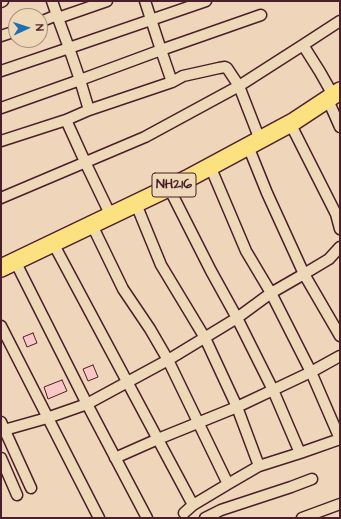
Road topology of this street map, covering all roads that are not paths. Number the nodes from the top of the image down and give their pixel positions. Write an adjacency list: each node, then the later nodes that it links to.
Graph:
1 (52, 1): 6 (street)
2 (107, 1): 6 (street)
3 (145, 1): 8 (street)
4 (206, 1): 8 (street)
5 (261, 14): 12 (street)
6 (57, 17): 7 (street); 11 (street)
7 (48, 20)
8 (151, 20): 11 (street); 12 (street)
9 (340, 21): 10 (street)
10 (303, 45): 16 (street); 17 (street)
11 (69, 48): 13 (street); 14 (street)
12 (161, 50): 14 (street); 15 (street)
13 (1, 71)
14 (80, 80): 18 (street); 19 (street)
15 (172, 82): 16 (street); 19 (street)
16 (239, 86): 24 (street); 25 (street)
17 (334, 96): 21 (highway, NH216); 22 (street)
18 (1, 108)
19 (89, 110): 20 (street)
20 (66, 120): 23 (street); 25 (street)
21 (290, 123): 24 (highway, NH216); 32 (street)
22 (340, 127)
23 (1, 141)
24 (254, 143): 26 (highway, NH216); 36 (street)
25 (85, 162): 28 (street); 30 (street)
26 (210, 166): 27 (highway, NH216); 37 (street)
27 (169, 188): 29 (highway, NH216); 38 (street)
28 (1, 198)
29 (136, 204): 30 (highway, NH216); 41 (street)
30 (111, 216): 31 (highway, NH216)
31 (92, 225): 33 (highway, NH216); 43 (street)
32 (340, 229)
33 (53, 244): 35 (highway, NH216); 45 (street)
34 (340, 247): 36 (street)
35 (8, 264): 47 (street)
36 (304, 274): 37 (street); 40 (street)
37 (270, 293): 38 (street); 44 (street)
38 (237, 318): 41 (street); 46 (street)
39 (1, 326): 49 (street)
40 (340, 336)
41 (205, 338): 43 (street); 48 (street)
42 (340, 356): 44 (street)
43 (168, 360): 45 (street); 50 (street)
44 (311, 372): 46 (street); 53 (street)
45 (127, 382): 47 (street); 52 (street)
46 (273, 390): 48 (street); 54 (street)
47 (87, 404): 49 (street); 56 (street)
48 (237, 407): 50 (street); 57 (street)
49 (47, 418): 51 (street); 65 (street)
50 (198, 423): 52 (street); 59 (street)
51 (2, 428): 60 (street)
52 (158, 439): 56 (street); 63 (street)
53 (340, 439): 54 (street)
54 (300, 453): 57 (street)
55 (1, 458): 61 (street)
56 (115, 458): 66 (street)
57 (260, 466): 59 (street)
58 (312, 479): 67 (street)
59 (228, 484): 63 (street)
60 (31, 488)
61 (17, 495)
62 (340, 504): 68 (street)
63 (193, 505): 64 (street)
64 (181, 516)
65 (99, 518)
66 (147, 518)
67 (205, 518)
68 (302, 518)

